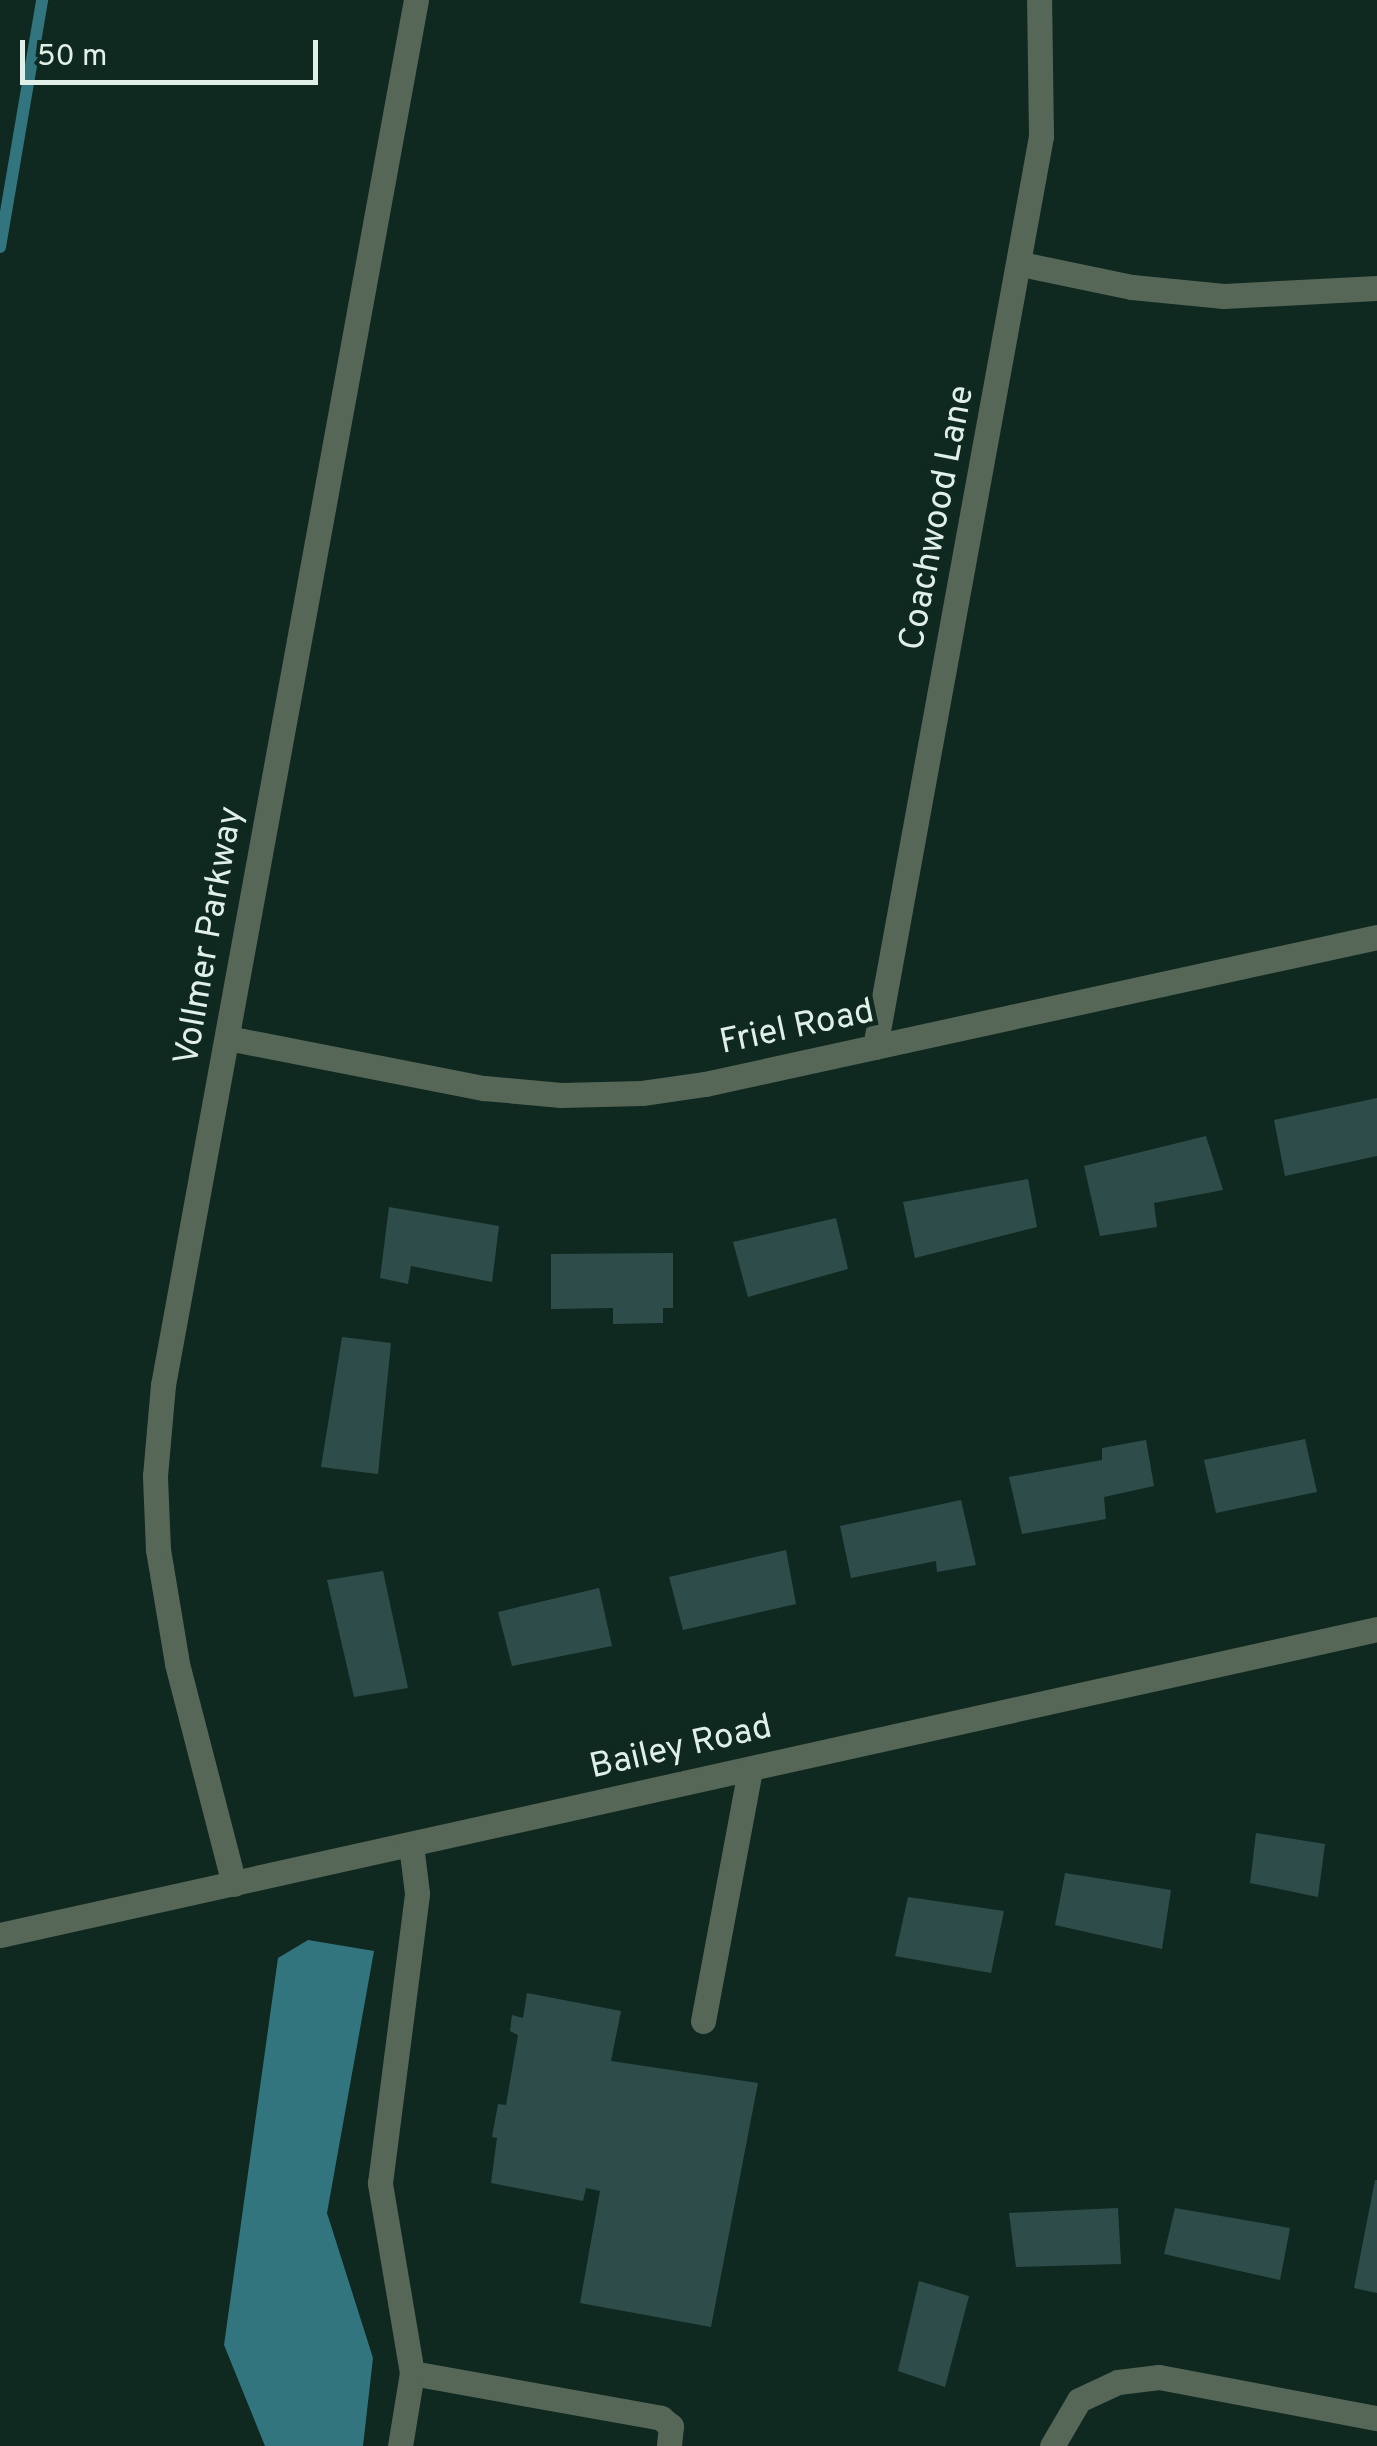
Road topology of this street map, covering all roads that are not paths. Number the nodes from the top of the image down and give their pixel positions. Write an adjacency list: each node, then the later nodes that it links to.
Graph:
1 (416, 0): 6 (street, Vollmer Parkway)
2 (1039, 0): 3 (street, Coachwood Lane)
3 (1020, 264): 4 (street); 7 (street, Coachwood Lane)
4 (1377, 288)
5 (1377, 937): 7 (street, Friel Road)
6 (228, 1038): 7 (street, Friel Road); 11 (street, Vollmer Parkway)
7 (875, 1046)
8 (1377, 1629): 9 (street, Bailey Road)
9 (750, 1769): 10 (street, Bailey Road); 13 (street)
10 (411, 1844): 11 (street, Bailey Road); 14 (street)
11 (234, 1884): 12 (street, Bailey Road)
12 (0, 1935)
13 (702, 2021)
14 (412, 2373): 16 (street); 17 (street)
15 (1377, 2418): 18 (street)
16 (400, 2446)
17 (669, 2446)
18 (1052, 2446)

